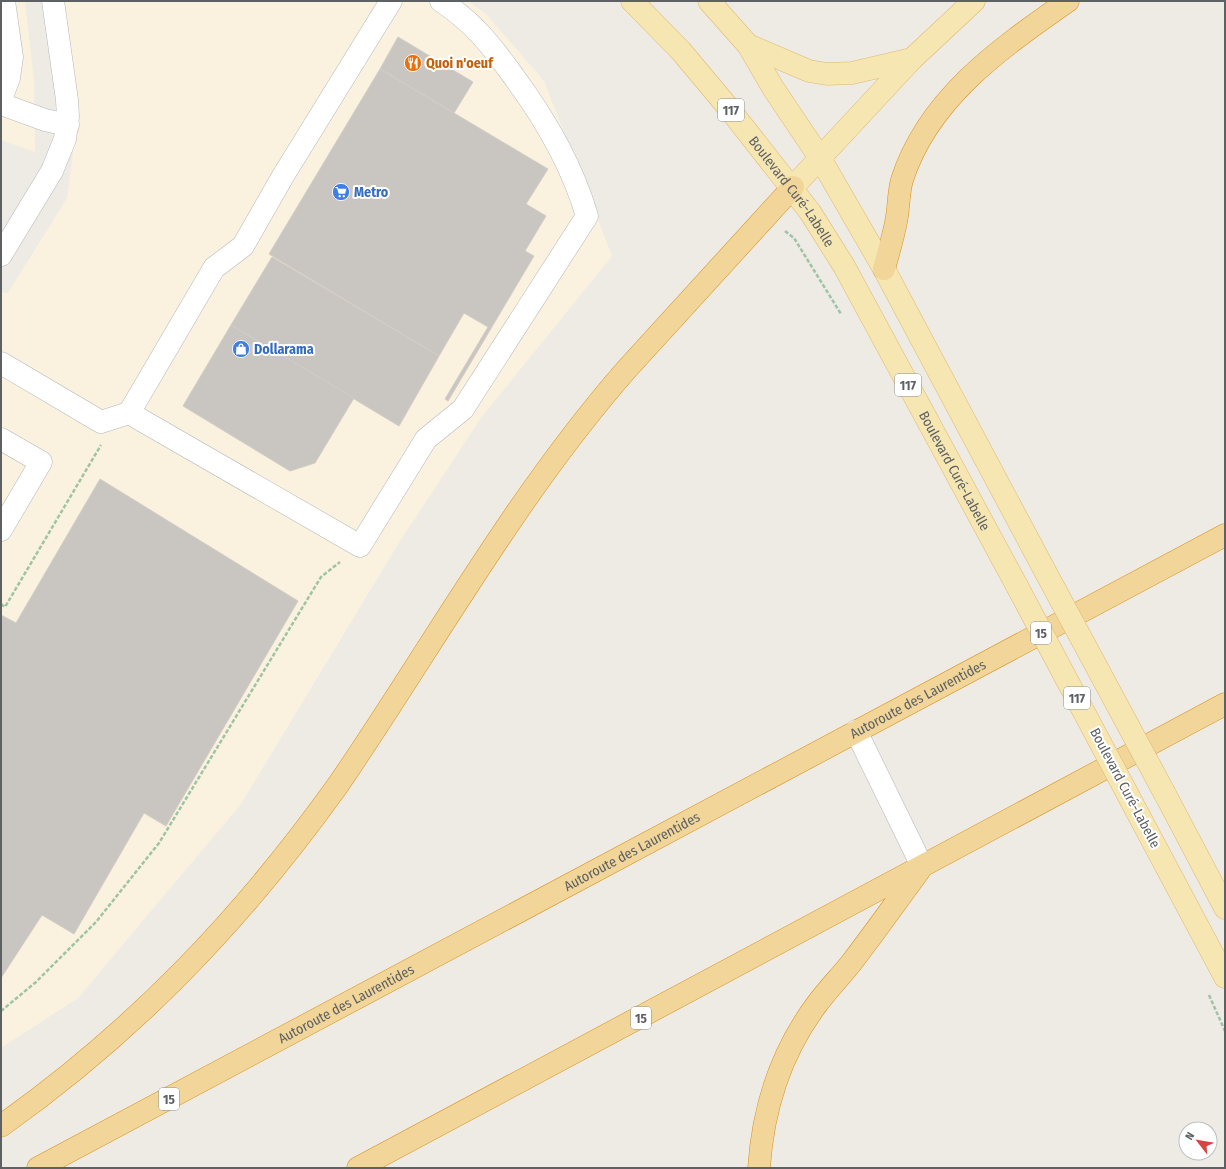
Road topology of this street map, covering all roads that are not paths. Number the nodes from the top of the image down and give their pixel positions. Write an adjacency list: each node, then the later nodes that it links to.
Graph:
1 (4, 1): 11 (lane)
2 (53, 1): 13 (lane)
3 (391, 1): 19 (lane)
4 (441, 1): 19 (lane)
5 (632, 1): 15 (main road, Boulevard Curé-Labelle / 117)
6 (709, 1): 9 (main road, 117)
7 (974, 1): 10 (main road)
8 (1068, 1): 17 (highway)
9 (748, 45): 10 (main road); 14 (main road, 117)
10 (912, 59): 14 (main road)
11 (1, 99)
12 (1, 104): 13 (lane)
13 (68, 125): 16 (lane)
14 (820, 158): 15 (main road); 17 (main road, 117)
15 (793, 187): 27 (main road, Boulevard Curé-Labelle / 117, bridge); 28 (highway)
16 (1, 255)
17 (884, 269): 26 (main road, 117, bridge)
18 (1, 363): 19 (lane)
19 (129, 413)
20 (1, 439): 21 (lane)
21 (1, 530)
22 (1225, 535): 24 (highway, Autoroute des Laurentides / 15)
23 (1225, 704): 25 (highway, 15)
24 (856, 732): 25 (lane); 29 (highway, Autoroute des Laurentides / 15)
25 (922, 866): 30 (highway, 15); 31 (highway)
26 (1225, 908)
27 (1225, 977)
28 (1, 1126)
29 (38, 1168)
30 (358, 1168)
31 (759, 1168)

